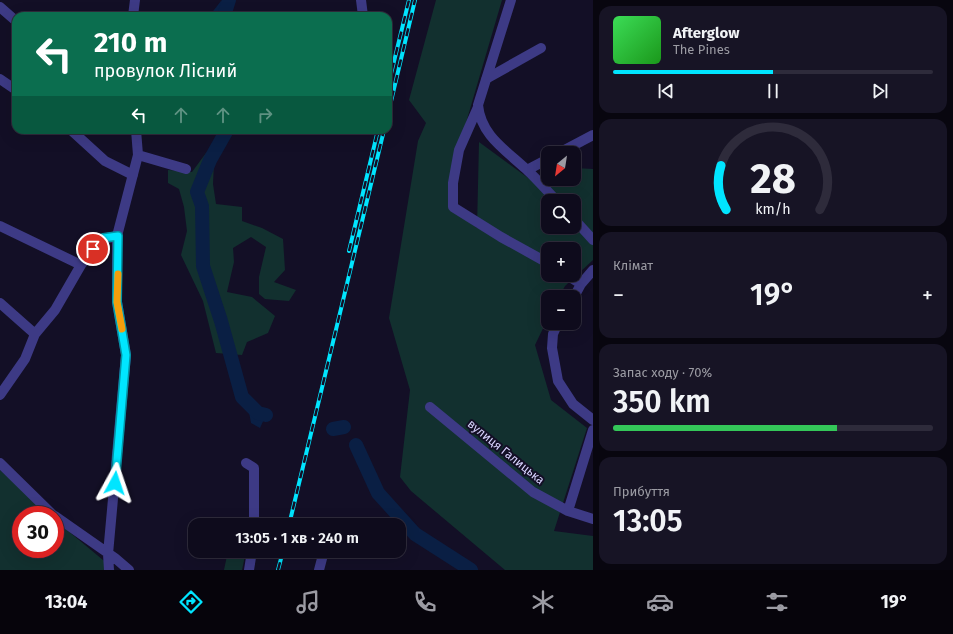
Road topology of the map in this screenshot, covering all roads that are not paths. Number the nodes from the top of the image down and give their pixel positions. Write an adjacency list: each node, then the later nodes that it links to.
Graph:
1 (135, 0): 5 (street)
2 (361, 0): 6 (street)
3 (511, 0): 10 (street)
4 (0, 7): 7 (street)
5 (134, 12)
6 (362, 12)
7 (12, 18)
8 (541, 48): 10 (street)
9 (0, 79): 11 (street)
10 (486, 79): 12 (street)
11 (12, 87)
12 (478, 105): 20 (street); 27 (street)
13 (76, 134): 21 (street)
14 (136, 134): 17 (street)
15 (593, 135): 16 (street)
16 (572, 146)
17 (138, 154): 19 (street); 21 (street)
18 (541, 163): 20 (street)
19 (186, 169)
20 (528, 170): 22 (street)
21 (133, 175): 25 (street)
22 (550, 194)
23 (0, 226): 28 (street)
24 (581, 227): 26 (street)
25 (118, 236): 28 (street); 47 (street)
26 (593, 240)
27 (541, 259)
28 (81, 265): 35 (street)
29 (593, 270): 31 (street)
30 (578, 282): 31 (street)
31 (581, 284): 32 (street)
32 (578, 290)
33 (0, 304): 35 (street)
34 (555, 330): 38 (street)
35 (35, 334): 36 (street)
36 (0, 395)
37 (430, 407): 43 (street, вулиця Галицька)
38 (593, 420)
39 (593, 430): 43 (street)
40 (0, 462): 42 (street)
41 (246, 463): 44 (street)
42 (44, 506)
43 (568, 511): 45 (street, вулиця Галицька)
44 (254, 518)
45 (593, 519)
46 (64, 523): 47 (street)
47 (108, 554): 50 (street); 51 (street)
48 (251, 558): 52 (street)
49 (322, 558): 53 (street)
50 (109, 570)
51 (129, 570)
52 (249, 570)
53 (319, 570)

